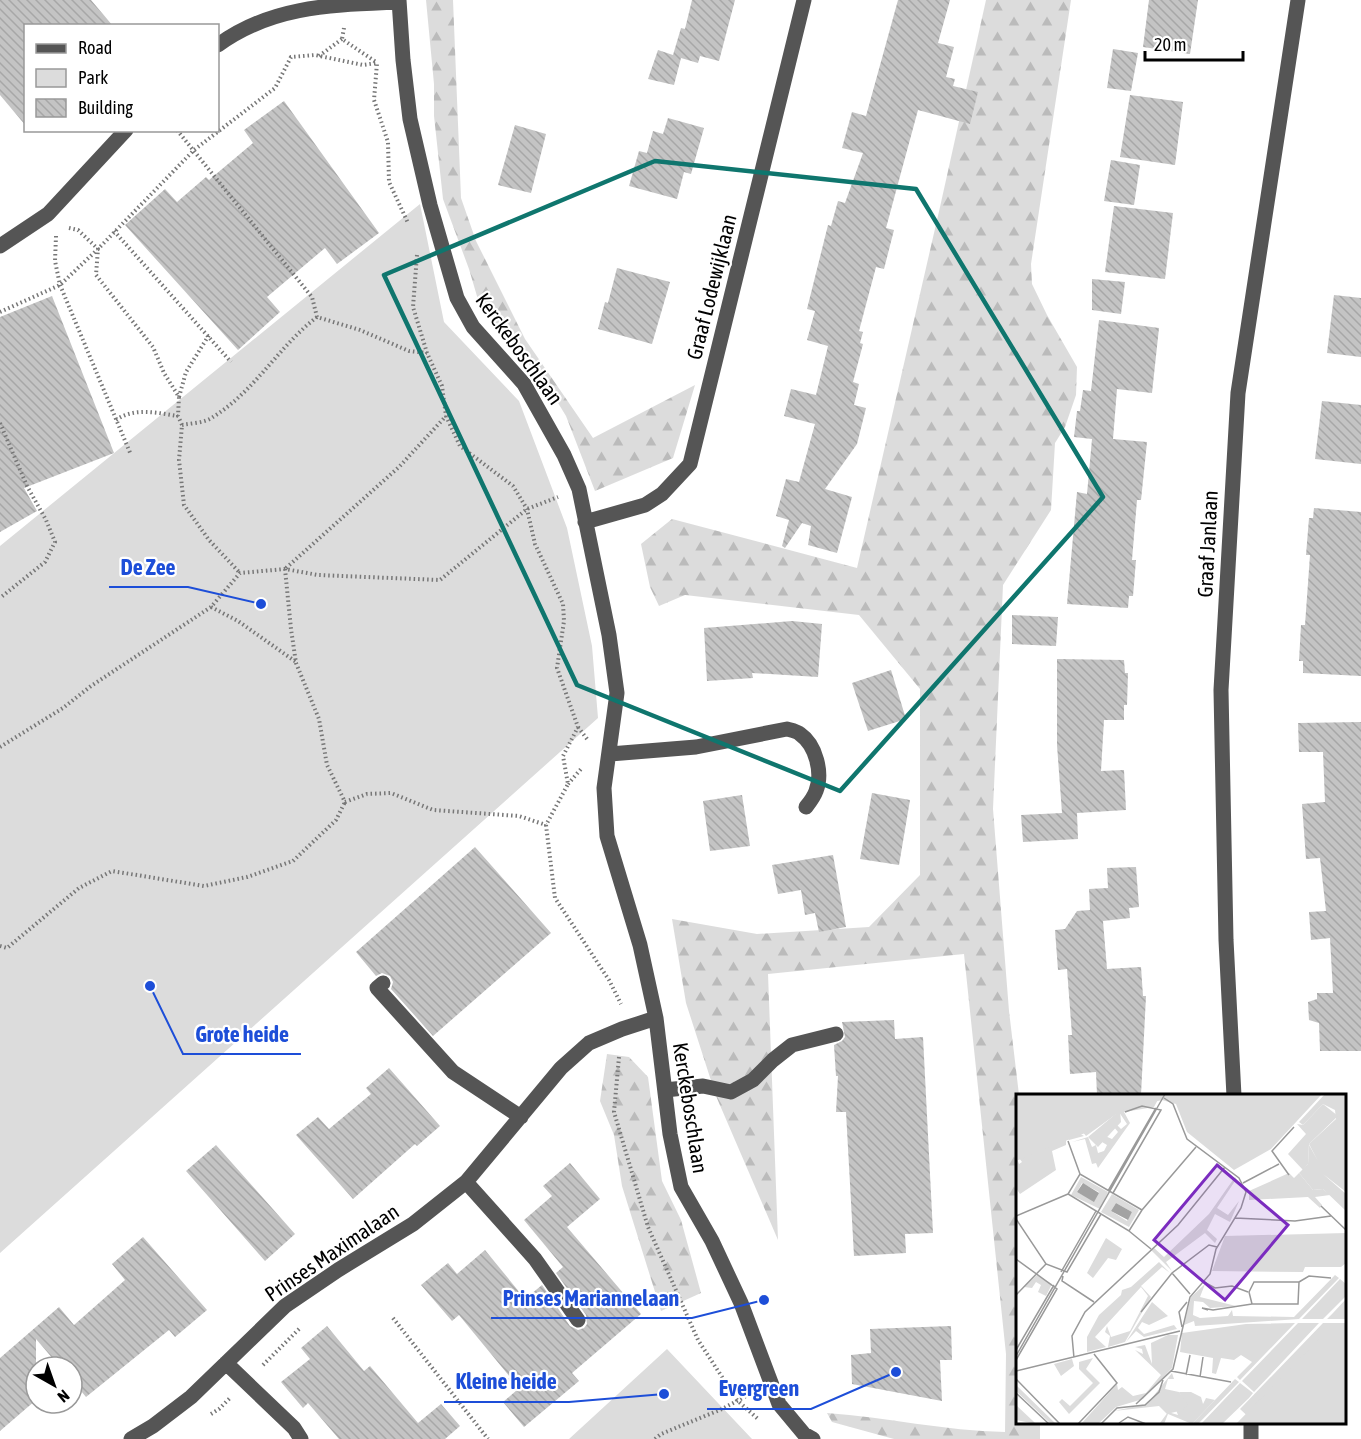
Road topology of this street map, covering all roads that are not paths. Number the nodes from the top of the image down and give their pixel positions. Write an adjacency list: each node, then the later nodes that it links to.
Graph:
1 (804, 0): 7 (street, Graaf Lodewijklaan)
2 (1298, 0): 14 (street, Graaf Janlaan)
3 (399, 1): 4 (street); 7 (street, Kerckeboschlaan)
4 (219, 44)
5 (124, 132): 6 (street)
6 (0, 246)
7 (585, 522): 8 (street, Kerckeboschlaan)
8 (610, 754): 9 (street); 11 (street, Kerckeboschlaan)
9 (806, 807)
10 (383, 983): 15 (street)
11 (656, 1018): 13 (street, Kerckeboschlaan); 15 (street, Prinses Maximalaan)
12 (836, 1034): 13 (street)
13 (664, 1090): 21 (street, Kerckeboschlaan)
14 (1234, 1094)
15 (521, 1117): 16 (street, Prinses Maximalaan)
16 (466, 1182): 17 (street); 18 (street, Prinses Maximalaan)
17 (578, 1320)
18 (226, 1363): 19 (street, Prinses Maximalaan); 20 (street)
19 (131, 1439)
20 (302, 1439)
21 (813, 1439)

